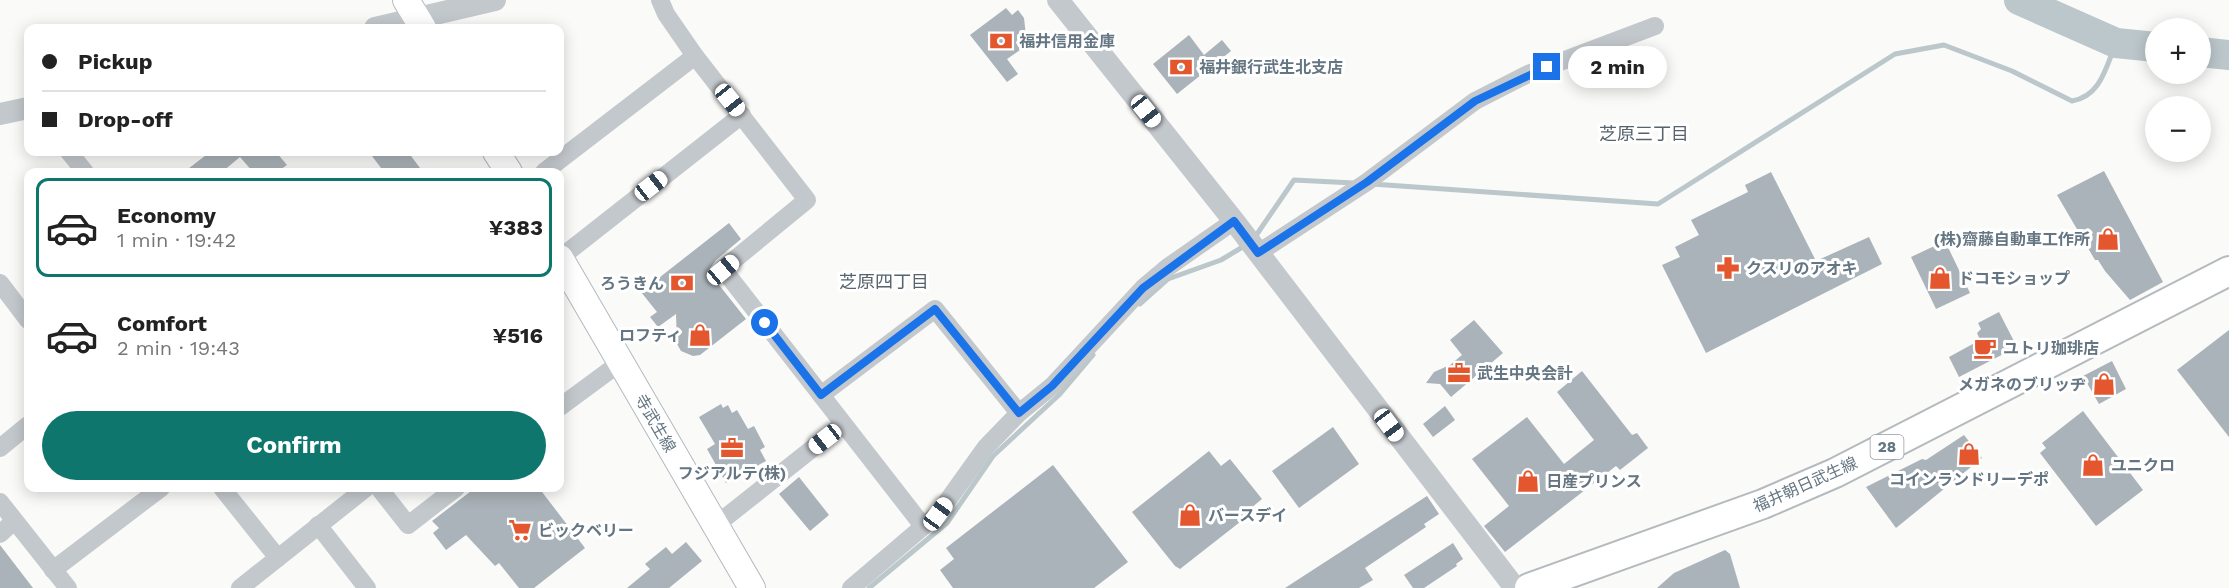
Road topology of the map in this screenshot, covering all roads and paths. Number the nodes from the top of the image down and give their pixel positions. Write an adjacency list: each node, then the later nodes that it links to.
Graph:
1 (495, 0): 4 (street)
2 (660, 0): 7 (street)
3 (1058, 0): 14 (street)
4 (416, 16): 5 (street)
5 (389, 24)
6 (1655, 26): 15 (street)
7 (695, 56): 10 (street); 13 (street)
8 (24, 109): 9 (street)
9 (0, 114)
10 (742, 115): 16 (street); 22 (street)
11 (72, 156): 12 (street)
12 (82, 168)
13 (549, 168)
14 (1234, 221): 15 (street); 24 (street)
15 (1258, 253): 46 (street)
16 (564, 255)
17 (564, 265): 21 (main road, 寺武生線)
18 (2229, 272): 47 (main road, 福井朝日武生線 / 28)
19 (0, 283): 20 (street)
20 (24, 315)
21 (621, 362): 23 (street); 36 (main road, 寺武生線)
22 (821, 395): 24 (street); 25 (street)
23 (564, 404)
24 (1019, 413): 37 (street)
25 (842, 425): 36 (street); 37 (street)
26 (24, 428): 27 (street)
27 (0, 448)
28 (156, 492): 40 (street)
29 (225, 492): 39 (street)
30 (361, 492): 35 (street)
31 (382, 492): 32 (street)
32 (451, 492)
33 (0, 502): 34 (street)
34 (14, 521): 38 (street); 40 (street)
35 (318, 525): 39 (street); 43 (street)
36 (716, 525): 44 (main road, 寺武生線)
37 (924, 526): 45 (street)
38 (0, 534)
39 (278, 558): 42 (street)
40 (53, 570): 41 (street)
41 (68, 588)
42 (240, 588)
43 (367, 588)
44 (752, 588)
45 (850, 588)
46 (1515, 588)
47 (1529, 588)

